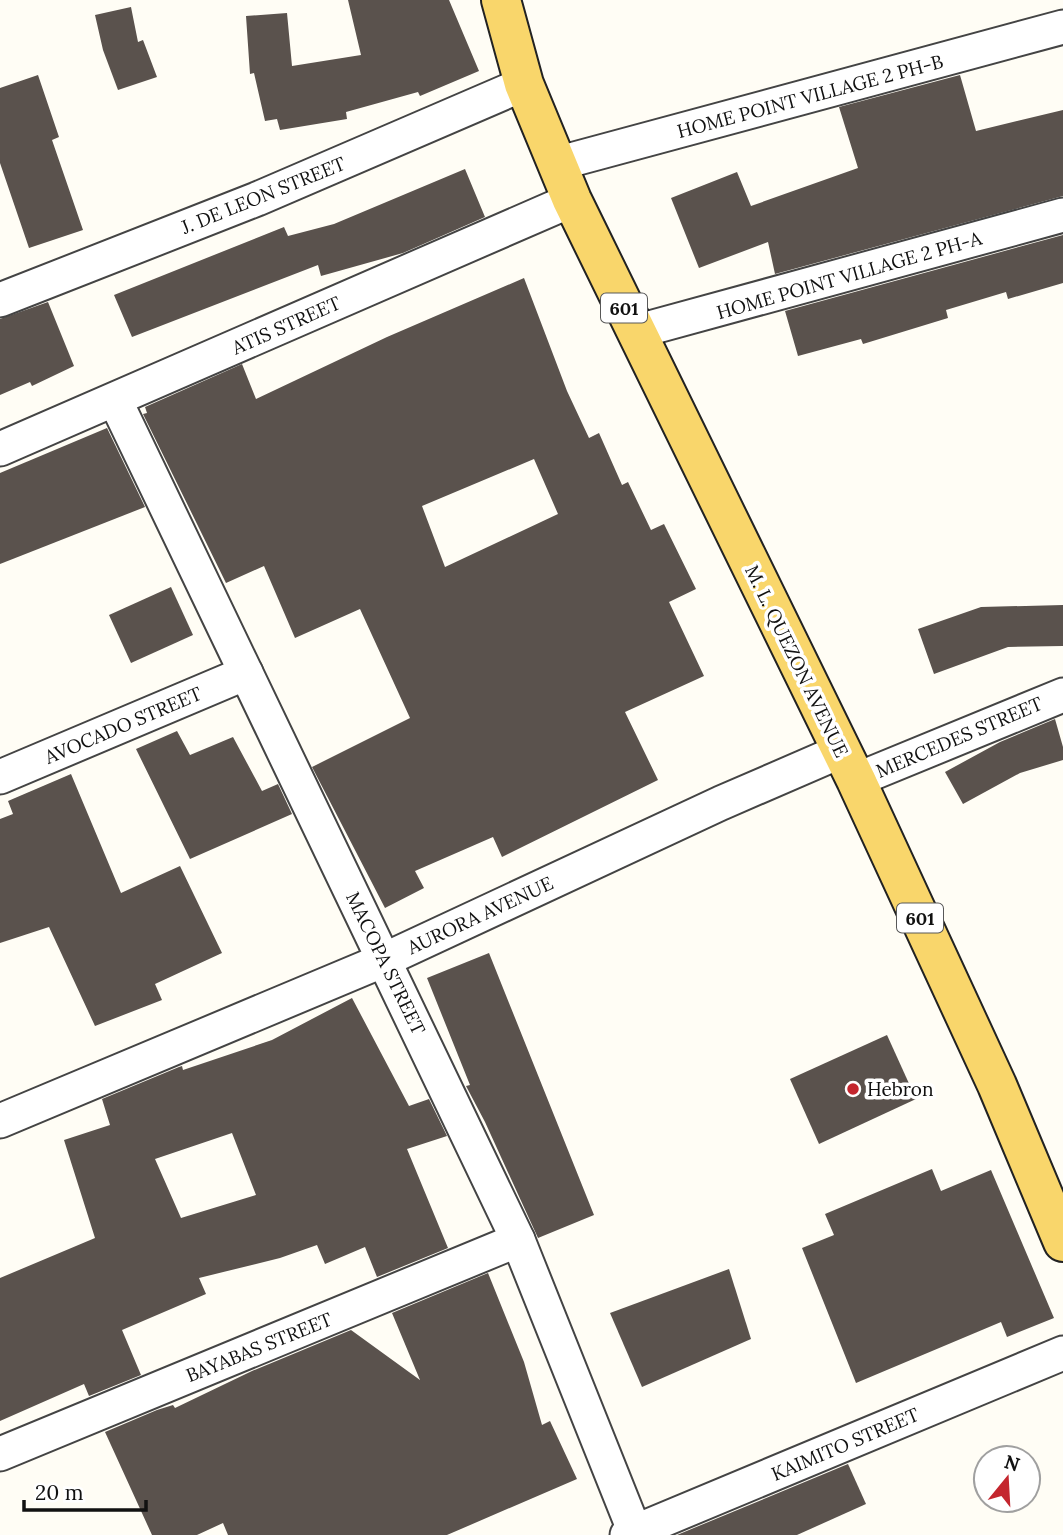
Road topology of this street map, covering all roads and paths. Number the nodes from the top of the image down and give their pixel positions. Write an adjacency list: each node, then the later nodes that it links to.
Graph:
1 (501, 0): 3 (main road, 601)
2 (1063, 27): 4 (street, HOME POINT VILLAGE 2 PH-B)
3 (524, 84): 4 (main road, M. L. QUEZON AVENUE / 601); 7 (street, J. DE LEON STREET)
4 (556, 164): 5 (main road, M. L. QUEZON AVENUE / 601)
5 (572, 200): 8 (main road, M. L. QUEZON AVENUE / 601); 9 (street, ATIS STREET)
6 (1063, 215): 8 (street, HOME POINT VILLAGE 2 PH-A)
7 (0, 300)
8 (635, 332): 13 (main road, M. L. QUEZON AVENUE / 601)
9 (116, 400): 10 (street, ATIS STREET); 11 (street, MACOPA STREET)
10 (0, 449)
11 (246, 673): 14 (street, AVOCADO STREET); 15 (street, MACOPA STREET)
12 (1063, 695): 13 (street, MERCEDES STREET)
13 (848, 766): 15 (street, AURORA AVENUE); 18 (main road, M. L. QUEZON AVENUE / 601)
14 (0, 777)
15 (384, 960): 16 (street, AURORA AVENUE); 17 (street, MACOPA STREET)
16 (0, 1121)
17 (518, 1240): 20 (street, BAYABAS STREET); 21 (street, MACOPA STREET)
18 (1063, 1242)
19 (1063, 1353): 21 (street, KAIMITO STREET)
20 (0, 1454)
21 (633, 1534)

